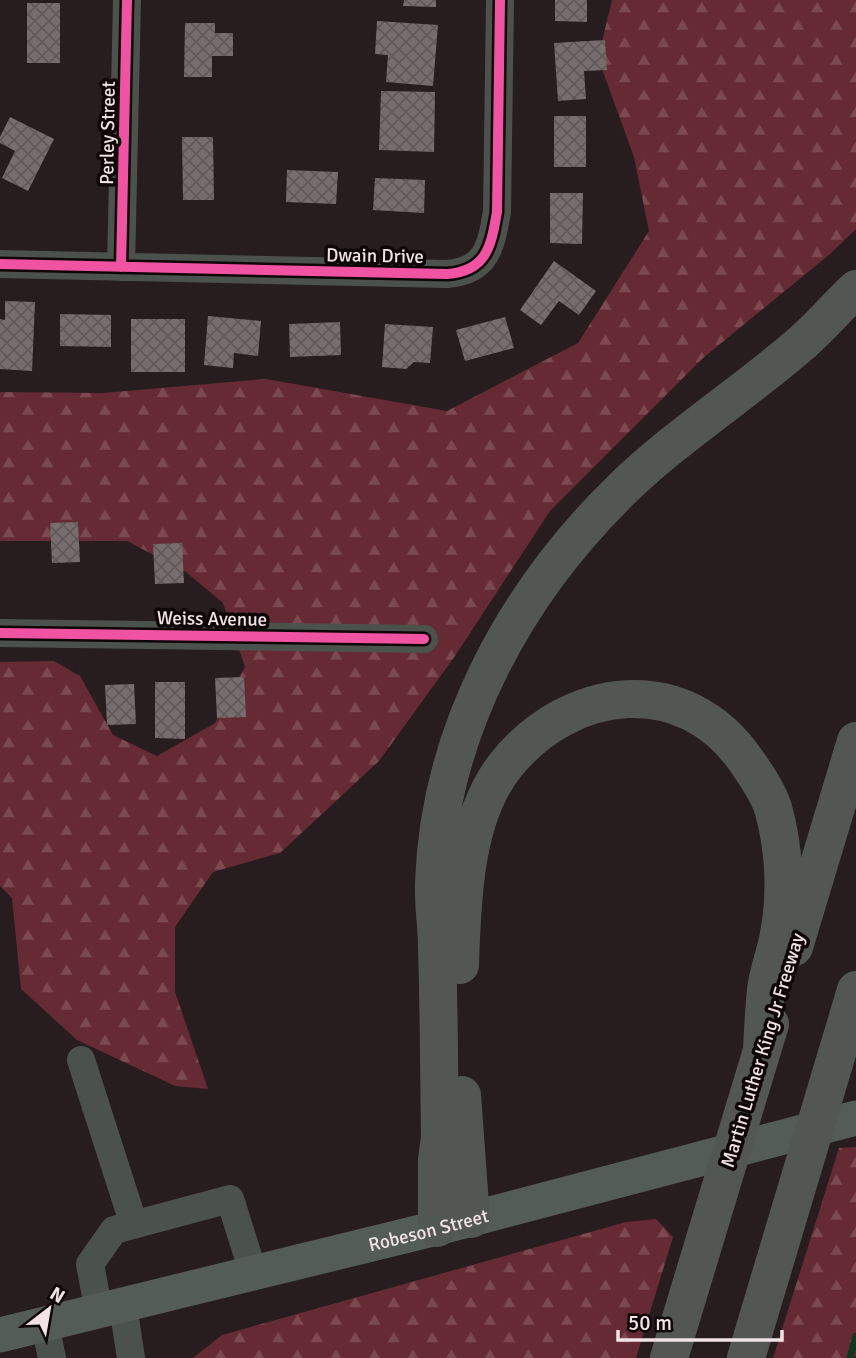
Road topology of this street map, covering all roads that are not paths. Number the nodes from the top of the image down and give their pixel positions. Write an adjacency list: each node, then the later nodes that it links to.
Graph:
1 (127, 0): 4 (street, Perley Street)
2 (500, 0): 4 (street, Dwain Drive)
3 (0, 264): 4 (street, Dwain Drive)
4 (121, 267)
5 (856, 289): 13 (highway)
6 (0, 632): 7 (street, Weiss Avenue)
7 (424, 639)
8 (856, 741): 10 (highway, Martin Luther King Jr Freeway)
9 (851, 1006): 22 (highway)
10 (762, 1049): 13 (highway); 21 (highway, Martin Luther King Jr Freeway)
11 (81, 1060): 14 (street)
12 (856, 1118): 13 (main road, Robeson Street)
13 (454, 1223): 15 (main road, Robeson Street)
14 (134, 1224): 15 (street); 16 (street)
15 (254, 1275): 16 (main road, Robeson Street)
16 (111, 1309): 17 (main road, Robeson Street); 20 (street)
17 (45, 1324): 18 (main road, Robeson Street); 19 (street)
18 (0, 1335)
19 (52, 1358)
20 (131, 1358)
21 (669, 1358)
22 (746, 1358)

